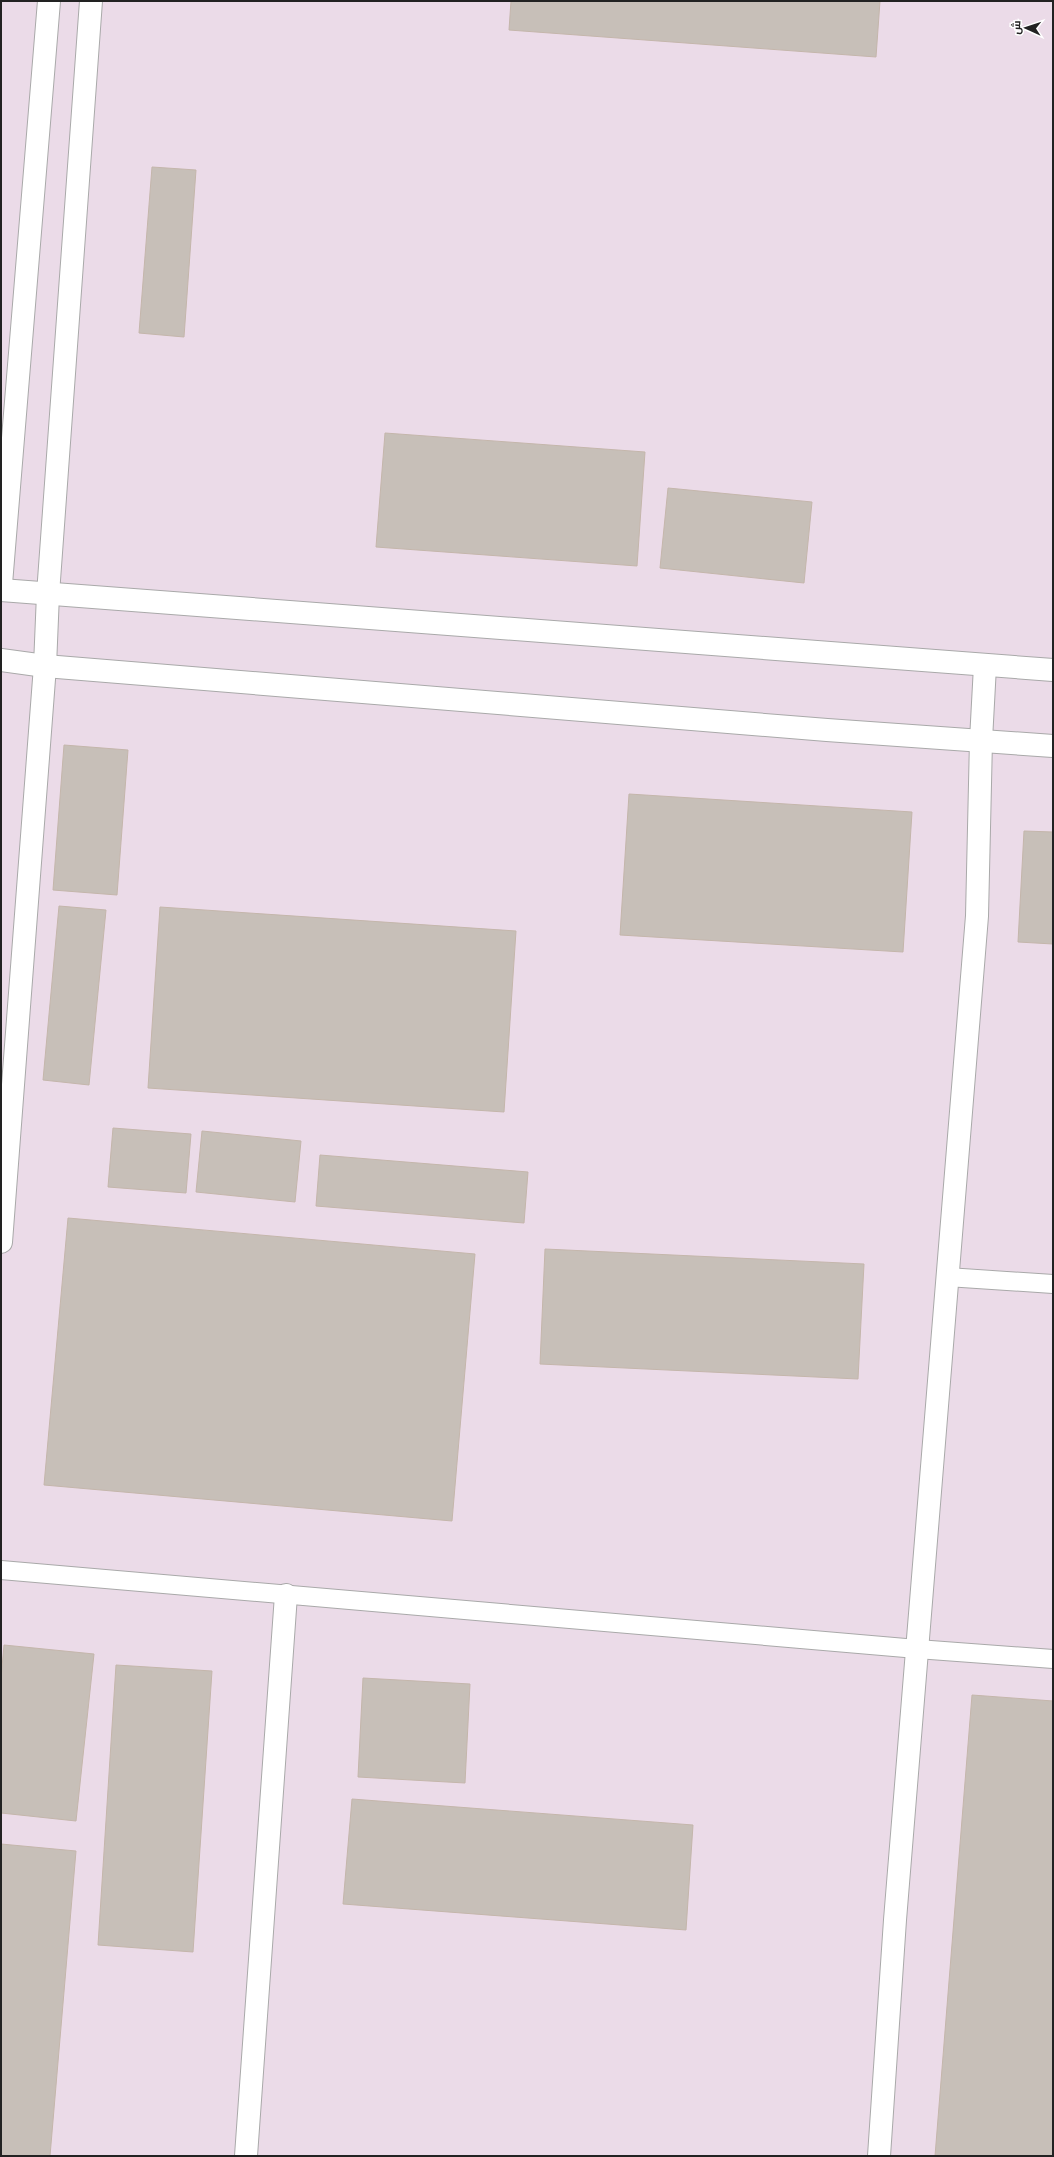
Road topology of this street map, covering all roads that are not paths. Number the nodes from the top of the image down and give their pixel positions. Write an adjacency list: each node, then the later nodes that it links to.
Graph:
1 (49, 1): 3 (street)
2 (91, 1): 5 (street)
3 (1, 584)
4 (1, 590): 5 (street)
5 (48, 594): 7 (street); 8 (street)
6 (1, 660): 7 (street)
7 (45, 666): 10 (street); 12 (street)
8 (985, 666): 9 (street); 10 (street)
9 (1053, 670)
10 (981, 740): 11 (street); 13 (street)
11 (1053, 746)
12 (1, 1242)
13 (947, 1277): 14 (lane); 17 (street)
14 (1053, 1284)
15 (1, 1570): 16 (lane)
16 (286, 1595): 17 (lane); 19 (street)
17 (917, 1649): 18 (lane); 20 (street)
18 (1053, 1659)
19 (246, 2156)
20 (879, 2156)

